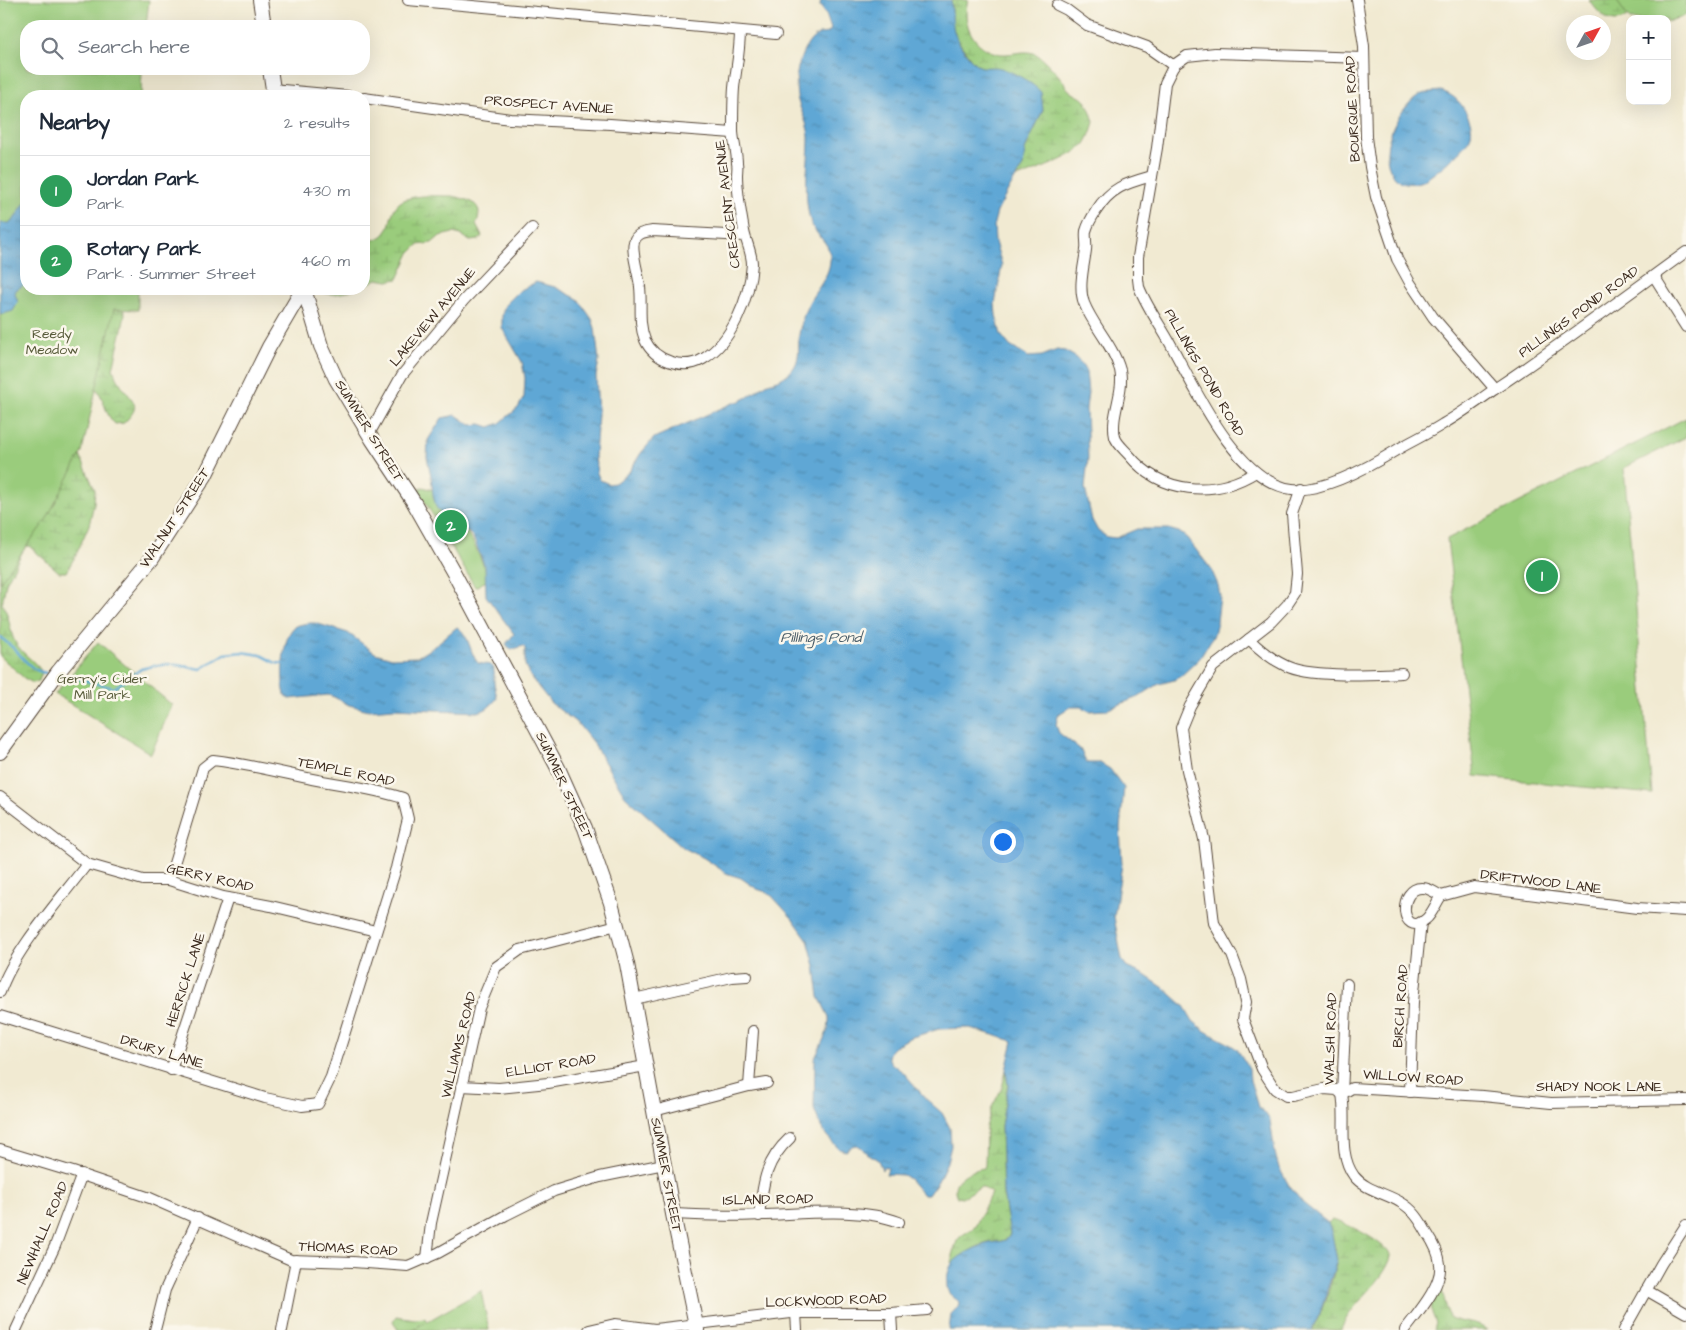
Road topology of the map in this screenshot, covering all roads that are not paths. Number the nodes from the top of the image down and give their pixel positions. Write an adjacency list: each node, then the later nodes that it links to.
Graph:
1 (260, 0): 5 (main road)
2 (408, 0): 6 (street)
3 (1357, 0): 8 (street, BOURQUE ROAD)
4 (1057, 5): 9 (street)
5 (263, 20)
6 (740, 31): 7 (street); 13 (street, CRESCENT AVENUE)
7 (776, 34)
8 (1364, 58): 9 (street); 22 (street, BOURQUE ROAD)
9 (1174, 66): 14 (street, PILLINGS POND ROAD)
10 (271, 75): 11 (main road)
11 (273, 90)
12 (370, 99): 13 (street, PROSPECT AVENUE)
13 (733, 133): 16 (street, CRESCENT AVENUE)
14 (1152, 176): 24 (street, PILLINGS POND ROAD); 24 (street)
15 (532, 228): 23 (street, LAKEVIEW AVENUE)
16 (745, 236): 16 (street, CRESCENT AVENUE)
17 (1686, 252): 18 (street, PILLINGS POND ROAD)
18 (1654, 276): 21 (street); 22 (street, PILLINGS POND ROAD)
19 (299, 295): 28 (main road, WALNUT STREET)
20 (305, 295): 23 (main road, SUMMER STREET)
21 (1686, 327)
22 (1495, 389): 25 (street, PILLINGS POND ROAD)
23 (370, 434): 36 (main road, SUMMER STREET)
24 (1256, 472): 25 (street, PILLINGS POND ROAD)
25 (1301, 488): 26 (street, WILLOW ROAD)
26 (1249, 639): 27 (street); 50 (street, WILLOW ROAD)
27 (1402, 673)
28 (0, 752)
29 (0, 797): 30 (street, GERRY ROAD)
30 (87, 864): 31 (street, GERRY ROAD); 40 (street)
31 (169, 880): 33 (street, GERRY ROAD); 37 (street, TEMPLE ROAD)
32 (1441, 896): 34 (street, DRIFTWOOD LANE); 35 (street); 35 (street)
33 (228, 898): 37 (street, GERRY ROAD); 45 (street, HERRICK LANE)
34 (1686, 911)
35 (1421, 922): 49 (street, BIRCH ROAD)
36 (618, 925): 41 (main road, SUMMER STREET); 47 (street, WILLIAMS ROAD)
37 (376, 931): 53 (street, TEMPLE ROAD)
38 (747, 976): 41 (street)
39 (1347, 984): 50 (street, WALSH ROAD)
40 (0, 992)
41 (634, 1000): 44 (main road, SUMMER STREET)
42 (0, 1016): 45 (street, DRURY LANE)
43 (753, 1031): 48 (street)
44 (646, 1066): 47 (street, ELLIOT ROAD); 54 (main road, SUMMER STREET)
45 (172, 1070): 53 (street, DRURY LANE)
46 (767, 1083): 48 (street)
47 (461, 1086): 64 (street, WILLIAMS ROAD)
48 (749, 1086): 54 (street)
49 (1410, 1092): 50 (street, WILLOW ROAD); 51 (street, WILLOW ROAD)
50 (1342, 1094): 78 (street, WALSH ROAD)
51 (1483, 1096): 52 (street, SHADY NOOK LANE)
52 (1686, 1100)
53 (318, 1104)
54 (654, 1111): 57 (main road, SUMMER STREET)
55 (790, 1138): 60 (street)
56 (0, 1150): 58 (street, THOMAS ROAD)
57 (664, 1164): 59 (main road, SUMMER STREET); 64 (street, THOMAS ROAD)
58 (82, 1174): 61 (street, THOMAS ROAD); 72 (street, NEWHALL ROAD)
59 (673, 1214): 60 (street, ISLAND ROAD); 71 (main road, SUMMER STREET)
60 (759, 1216): 62 (street, ISLAND ROAD)
61 (198, 1218): 65 (street, THOMAS ROAD); 73 (street)
62 (899, 1222)
63 (1686, 1225): 66 (street)
64 (427, 1258): 65 (street, THOMAS ROAD)
65 (296, 1260): 74 (street)
66 (1646, 1290): 70 (street); 79 (street)
67 (927, 1310): 69 (street, LOCKWOOD ROAD)
68 (796, 1313): 69 (street, LOCKWOOD ROAD); 71 (street, LOCKWOOD ROAD); 76 (street)
69 (891, 1313): 77 (street)
70 (1686, 1313)
71 (696, 1327): 75 (street, LOCKWOOD ROAD)
72 (16, 1330)
73 (155, 1330)
74 (282, 1330)
75 (589, 1330)
76 (797, 1330)
77 (892, 1330)
78 (1405, 1330)
79 (1624, 1330)

